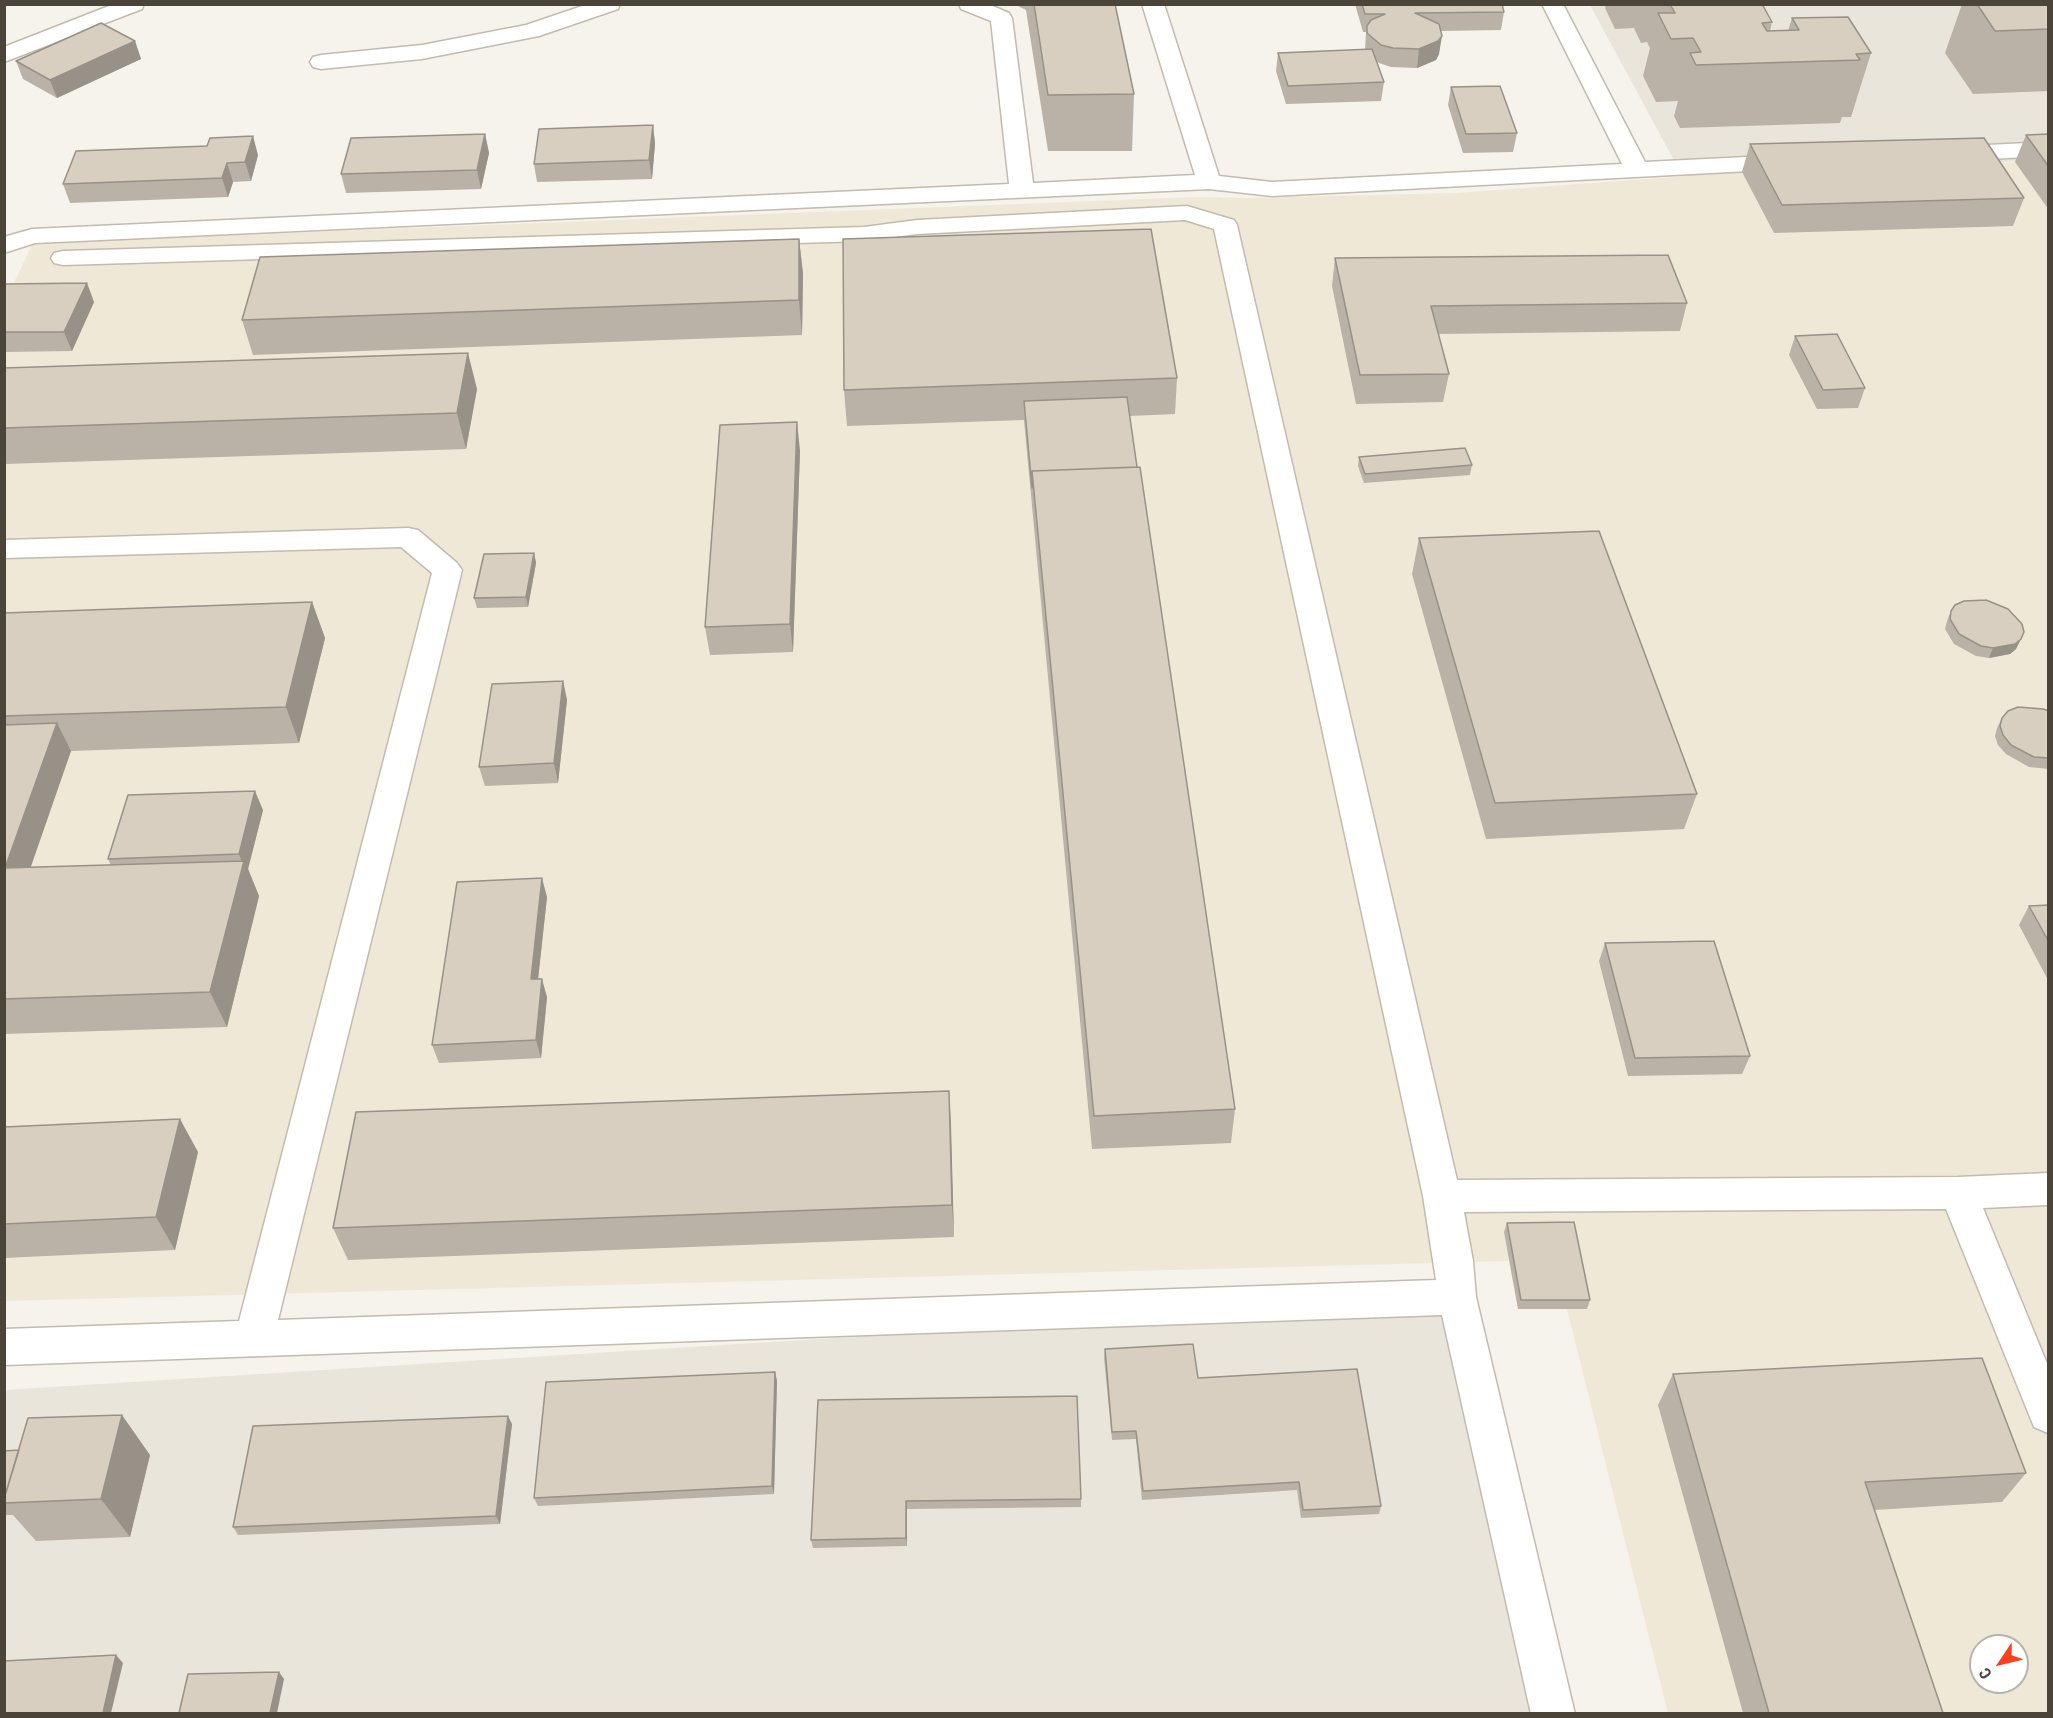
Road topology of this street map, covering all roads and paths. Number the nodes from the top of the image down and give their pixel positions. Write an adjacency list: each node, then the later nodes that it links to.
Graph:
1 (134, 4): 6 (street)
2 (610, 4): 7 (street)
3 (969, 4): 13 (street)
4 (1153, 4): 12 (street)
5 (1552, 4): 11 (street)
6 (4, 55)
7 (321, 62)
8 (2049, 149): 9 (street)
9 (1919, 155)
10 (1813, 161): 11 (street)
11 (1637, 170): 12 (street)
12 (1209, 182): 13 (street)
13 (1022, 190): 14 (street)
14 (4, 246)
15 (63, 258): 19 (street)
16 (4, 549): 21 (street)
17 (2049, 1189): 18 (street)
18 (1958, 1193): 19 (street); 23 (street)
19 (1442, 1196): 20 (street)
20 (1457, 1297): 21 (street); 24 (street)
21 (254, 1338): 22 (street)
22 (4, 1347)
23 (2049, 1414)
24 (1553, 1713)

